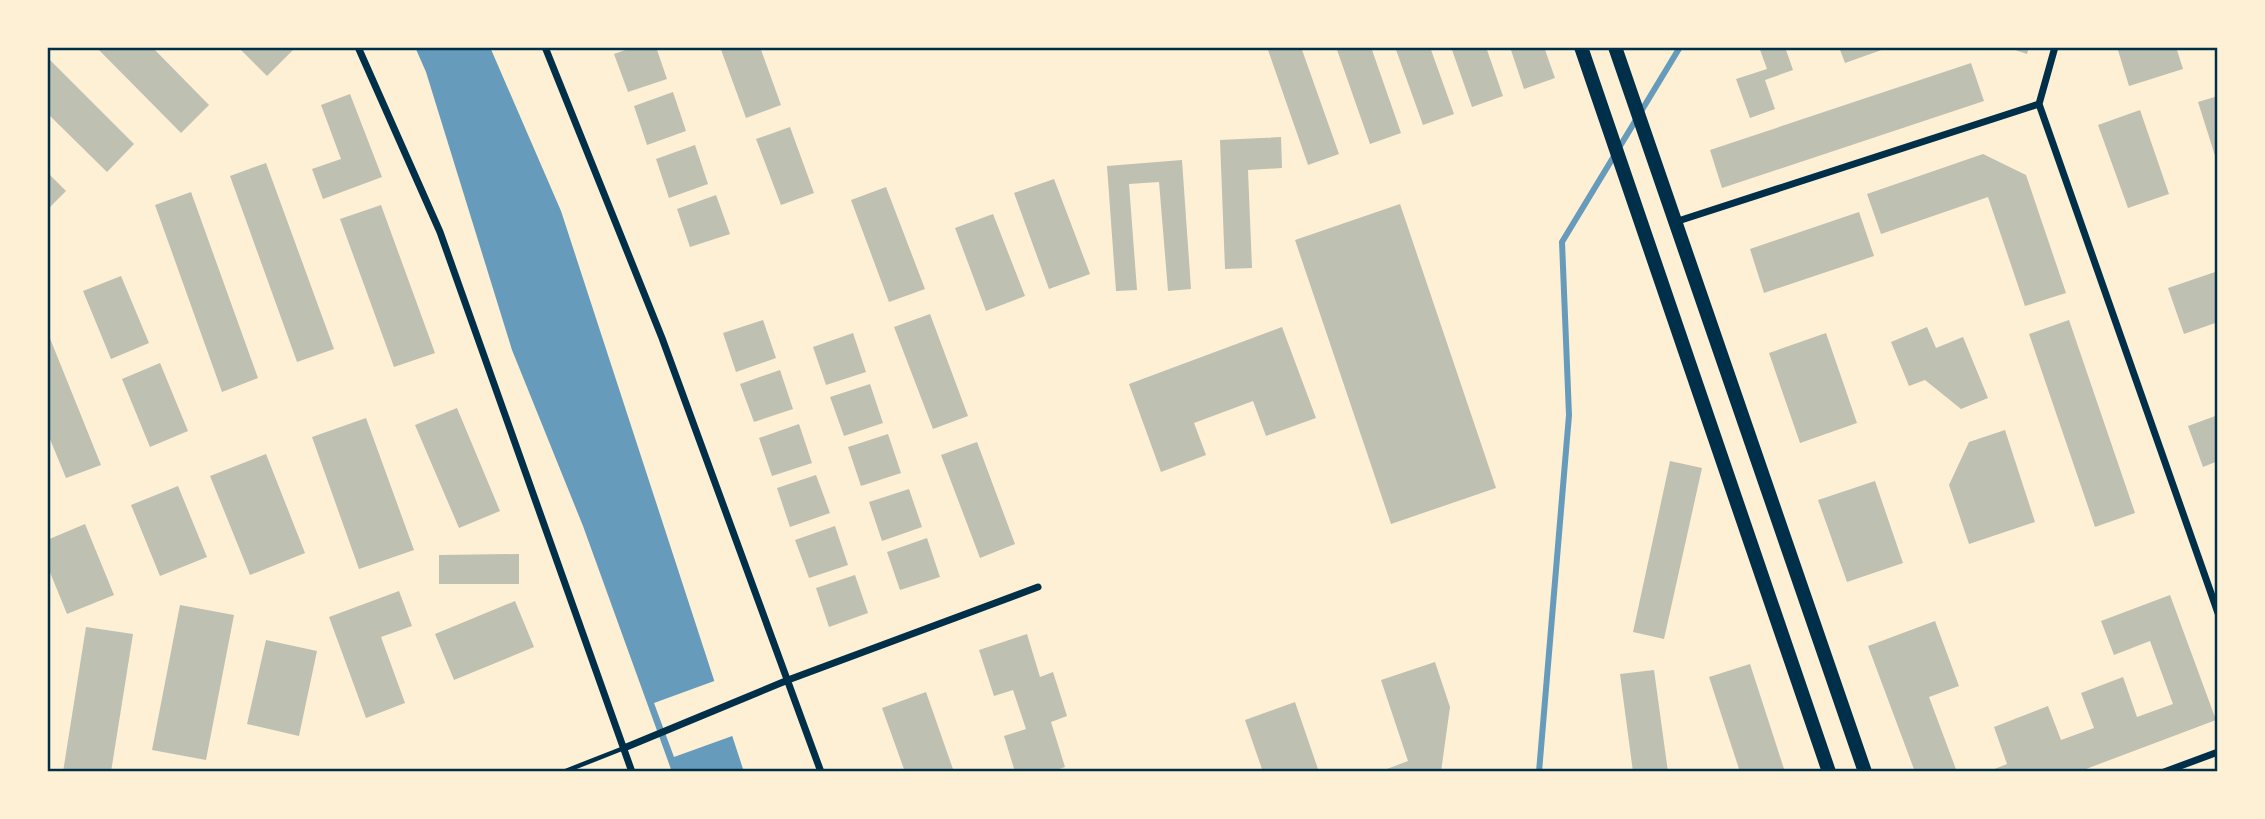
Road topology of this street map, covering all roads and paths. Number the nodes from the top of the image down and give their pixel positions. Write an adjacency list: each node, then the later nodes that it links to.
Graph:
1 (358, 47): 11 (street)
2 (545, 47): 10 (street)
3 (1581, 47): 16 (main road)
4 (1615, 47): 7 (main road)
5 (2055, 47): 6 (street)
6 (2039, 104): 7 (street); 9 (street)
7 (1675, 222): 17 (main road)
8 (1038, 587): 10 (street)
9 (2218, 613)
10 (788, 681): 11 (street); 15 (street)
11 (624, 748): 13 (lane); 14 (street)
12 (2218, 752): 18 (street)
13 (563, 772)
14 (632, 772)
15 (821, 772)
16 (1829, 772)
17 (1865, 772)
18 (2164, 772)

